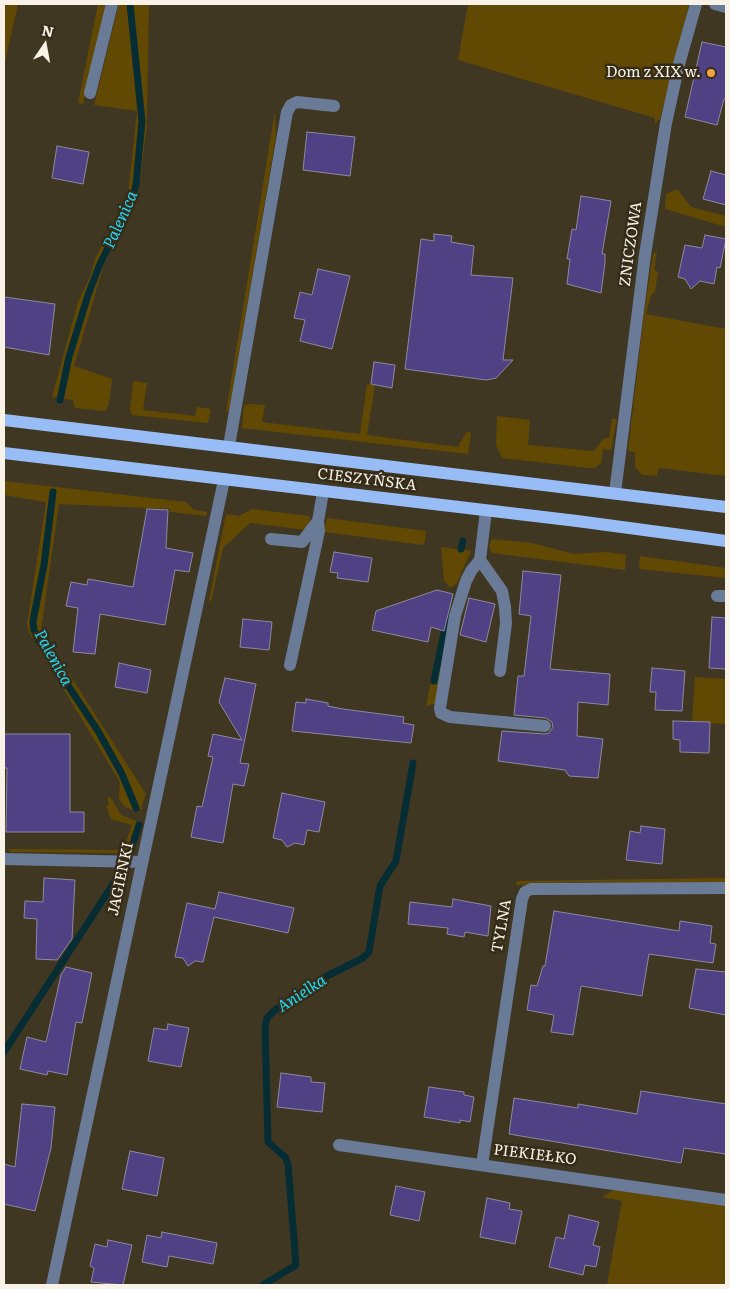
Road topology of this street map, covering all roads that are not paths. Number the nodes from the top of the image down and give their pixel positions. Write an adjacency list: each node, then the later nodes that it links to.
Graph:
1 (112, 4): 5 (street)
2 (696, 4): 12 (street, ZNICZOWA)
3 (715, 4): 4 (street)
4 (726, 6)
5 (90, 93)
6 (334, 106): 8 (street)
7 (4, 420): 8 (main road, CIESZYŃSKA)
8 (229, 446): 12 (main road, CIESZYŃSKA)
9 (4, 453): 10 (main road, CIESZYŃSKA)
10 (224, 480): 11 (main road, CIESZYŃSKA); 23 (street, JAGIENKI)
11 (323, 492): 14 (main road, CIESZYŃSKA); 15 (street)
12 (615, 493): 13 (main road, CIESZYŃSKA)
13 (726, 507)
14 (486, 510): 17 (main road, CIESZYŃSKA); 18 (street)
15 (318, 521): 16 (street); 19 (street)
16 (271, 539)
17 (726, 541)
18 (480, 560): 20 (street); 21 (street)
19 (290, 665)
20 (500, 671)
21 (545, 726)
22 (4, 859): 23 (street)
23 (142, 862): 28 (street, JAGIENKI)
24 (726, 888): 26 (street, TYLNA)
25 (340, 1144): 26 (street, PIEKIEŁKO)
26 (482, 1165): 27 (street, PIEKIEŁKO)
27 (726, 1200)
28 (52, 1285)

